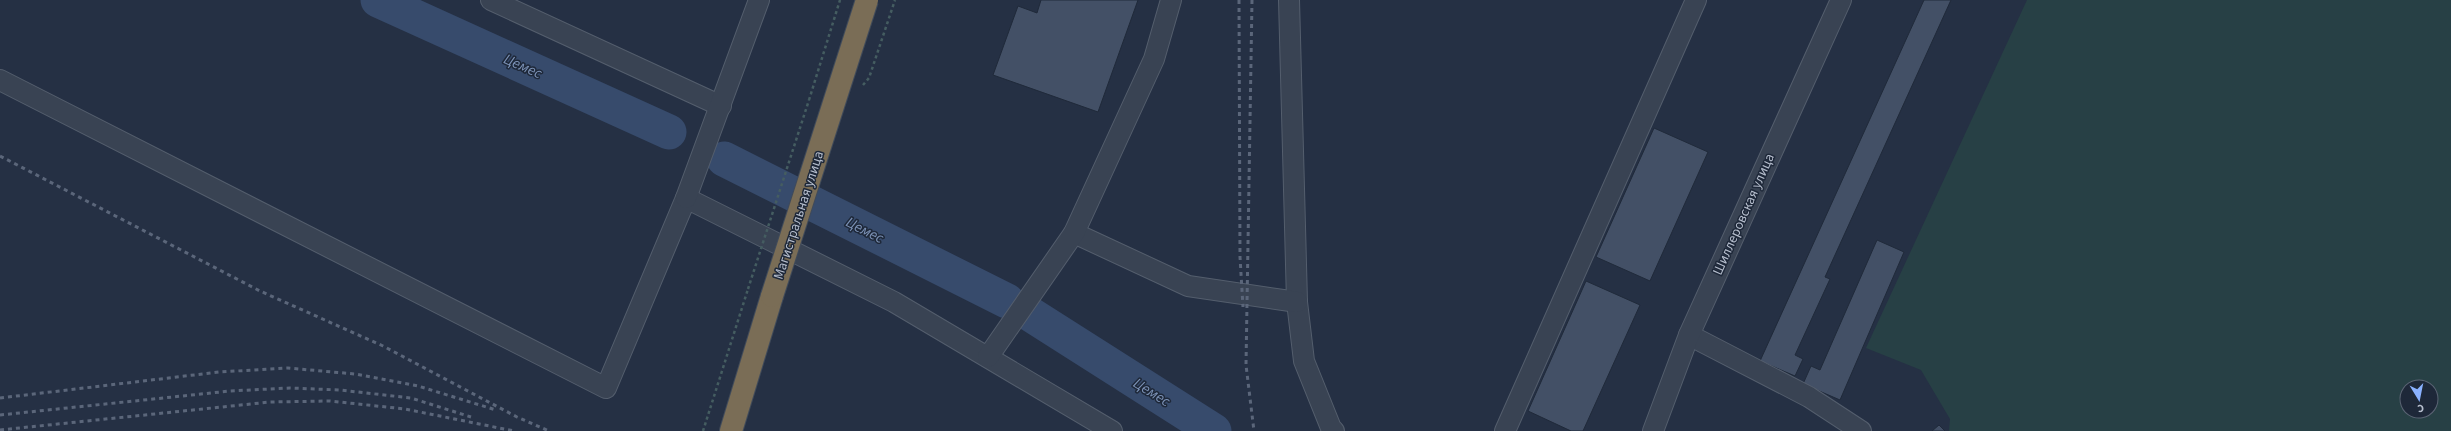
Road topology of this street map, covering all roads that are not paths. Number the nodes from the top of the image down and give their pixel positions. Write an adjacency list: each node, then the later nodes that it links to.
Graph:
1 (492, 0): 9 (street)
2 (759, 0): 9 (street)
3 (866, 0): 15 (highway, Магистральная улица, bridge)
4 (1171, 0): 11 (street)
5 (1289, 0): 12 (street)
6 (1696, 0): 18 (street)
7 (1841, 0): 13 (street, Шиллеровская улица)
8 (0, 80): 10 (street)
9 (721, 106): 10 (street)
10 (686, 198): 14 (street)
11 (1074, 233): 12 (street); 14 (street)
12 (1298, 302): 17 (street)
13 (1689, 335): 19 (street, Шиллеровская улица); 20 (street)
14 (988, 357): 16 (street)
15 (731, 431)
16 (1112, 431)
17 (1334, 431)
18 (1505, 431)
19 (1653, 431)
20 (1861, 431)

